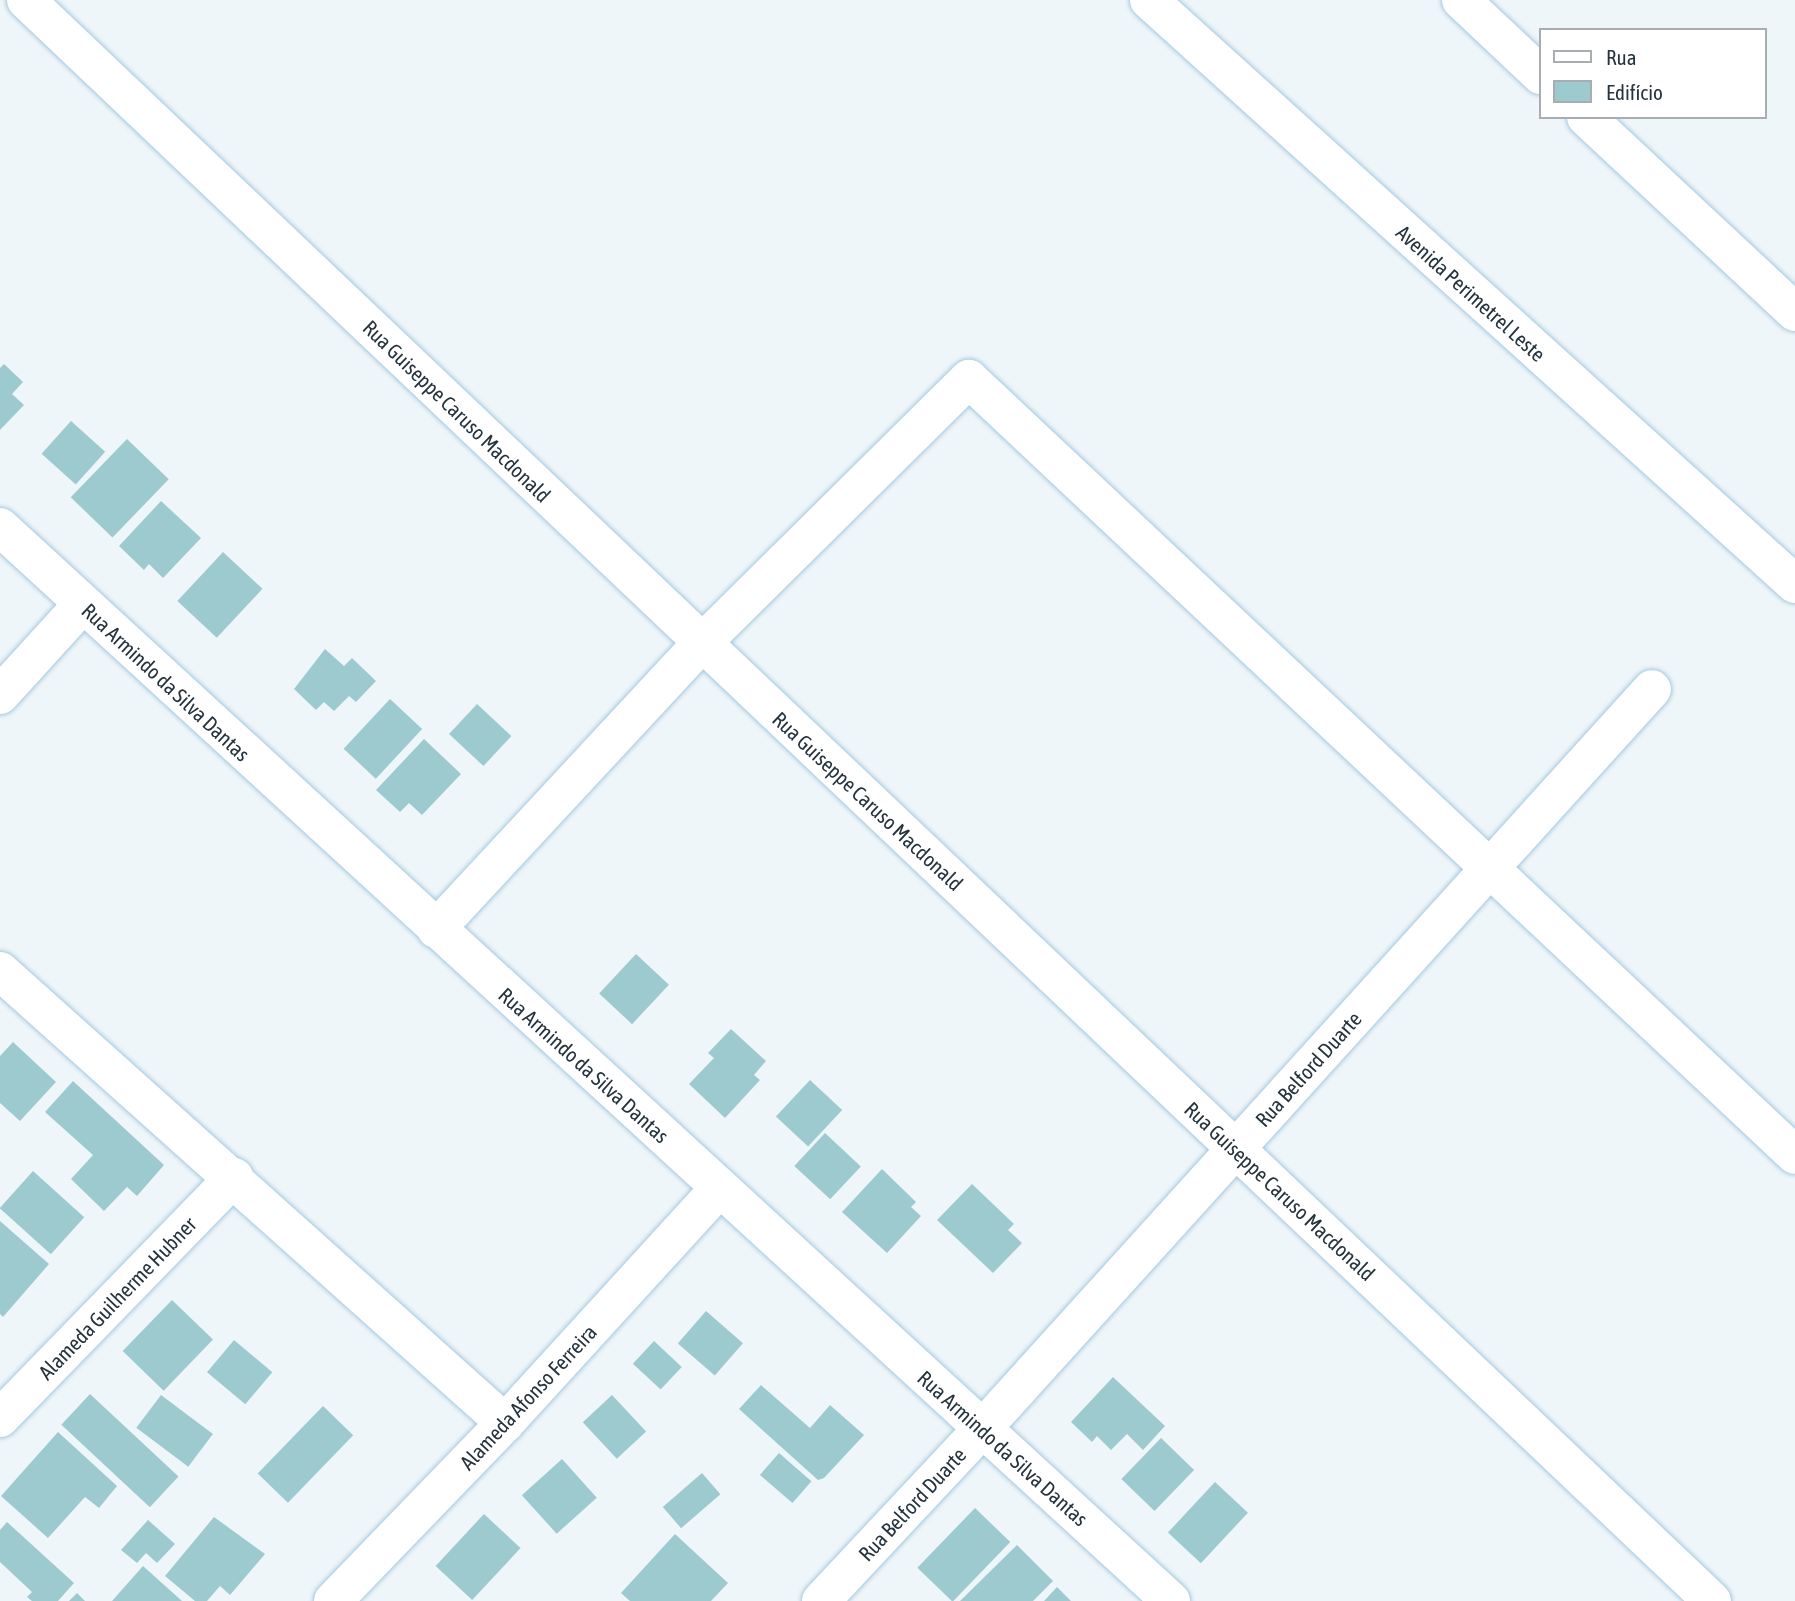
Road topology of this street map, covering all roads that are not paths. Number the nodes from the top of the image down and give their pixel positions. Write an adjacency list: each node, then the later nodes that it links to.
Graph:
1 (26, 0): 10 (main road, Rua Guiseppe Caruso Macdonald)
2 (1149, 0): 8 (main road, Avenida Perimetrel Leste)
3 (1461, 0): 4 (main road)
4 (1540, 74)
5 (1588, 119): 6 (main road)
6 (1795, 312)
7 (0, 527): 9 (main road, Rua Armindo da Silva Dantas)
8 (1795, 584)
9 (82, 605): 12 (main road); 14 (main road, Rua Armindo da Silva Dantas)
10 (701, 644): 13 (main road); 14 (main road); 16 (main road, Rua Guiseppe Caruso Macdonald)
11 (1651, 689): 13 (main road, Rua Belford Duarte)
12 (0, 695)
13 (1489, 868): 16 (main road, Rua Belford Duarte); 17 (main road)
14 (436, 929): 19 (main road, Rua Armindo da Silva Dantas)
15 (0, 971): 18 (main road)
16 (1236, 1149): 22 (main road, Rua Belford Duarte); 26 (main road, Rua Guiseppe Caruso Macdonald)
17 (1795, 1155)
18 (234, 1177): 20 (main road, Alameda Guilherme Hubner); 21 (main road)
19 (719, 1189): 21 (main road, Alameda Afonso Ferreira); 22 (main road, Rua Armindo da Silva Dantas)
20 (0, 1418)
21 (505, 1423): 23 (main road, Alameda Afonso Ferreira)
22 (982, 1429): 24 (main road, Rua Belford Duarte); 25 (main road, Rua Armindo da Silva Dantas)
23 (333, 1601)
24 (821, 1601)
25 (1171, 1601)
26 (1712, 1601)

